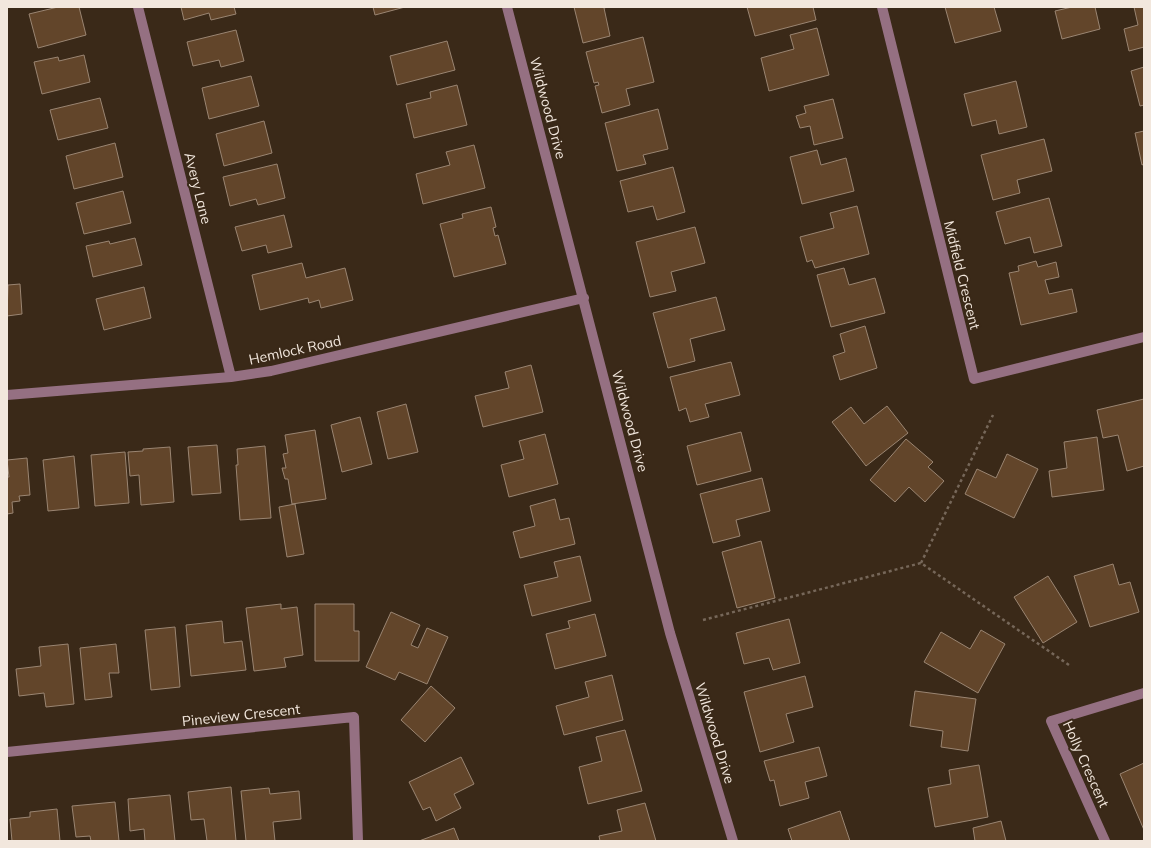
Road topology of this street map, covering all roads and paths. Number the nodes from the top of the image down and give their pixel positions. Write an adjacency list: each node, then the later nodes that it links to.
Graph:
1 (138, 7): 6 (street, Avery Lane)
2 (507, 7): 4 (street, Wildwood Drive)
3 (882, 7): 5 (street, Midfield Crescent)
4 (584, 298): 6 (street, Hemlock Road); 15 (street, Wildwood Drive)
5 (1144, 337)
6 (231, 377): 7 (street, Hemlock Road)
7 (7, 395)
8 (993, 415): 9 (path)
9 (921, 563): 10 (path); 11 (path)
10 (703, 620)
11 (1069, 666)
12 (1144, 693): 16 (street, Holly Crescent)
13 (7, 752): 14 (street, Pineview Crescent)
14 (358, 841)
15 (733, 841)
16 (1105, 841)

